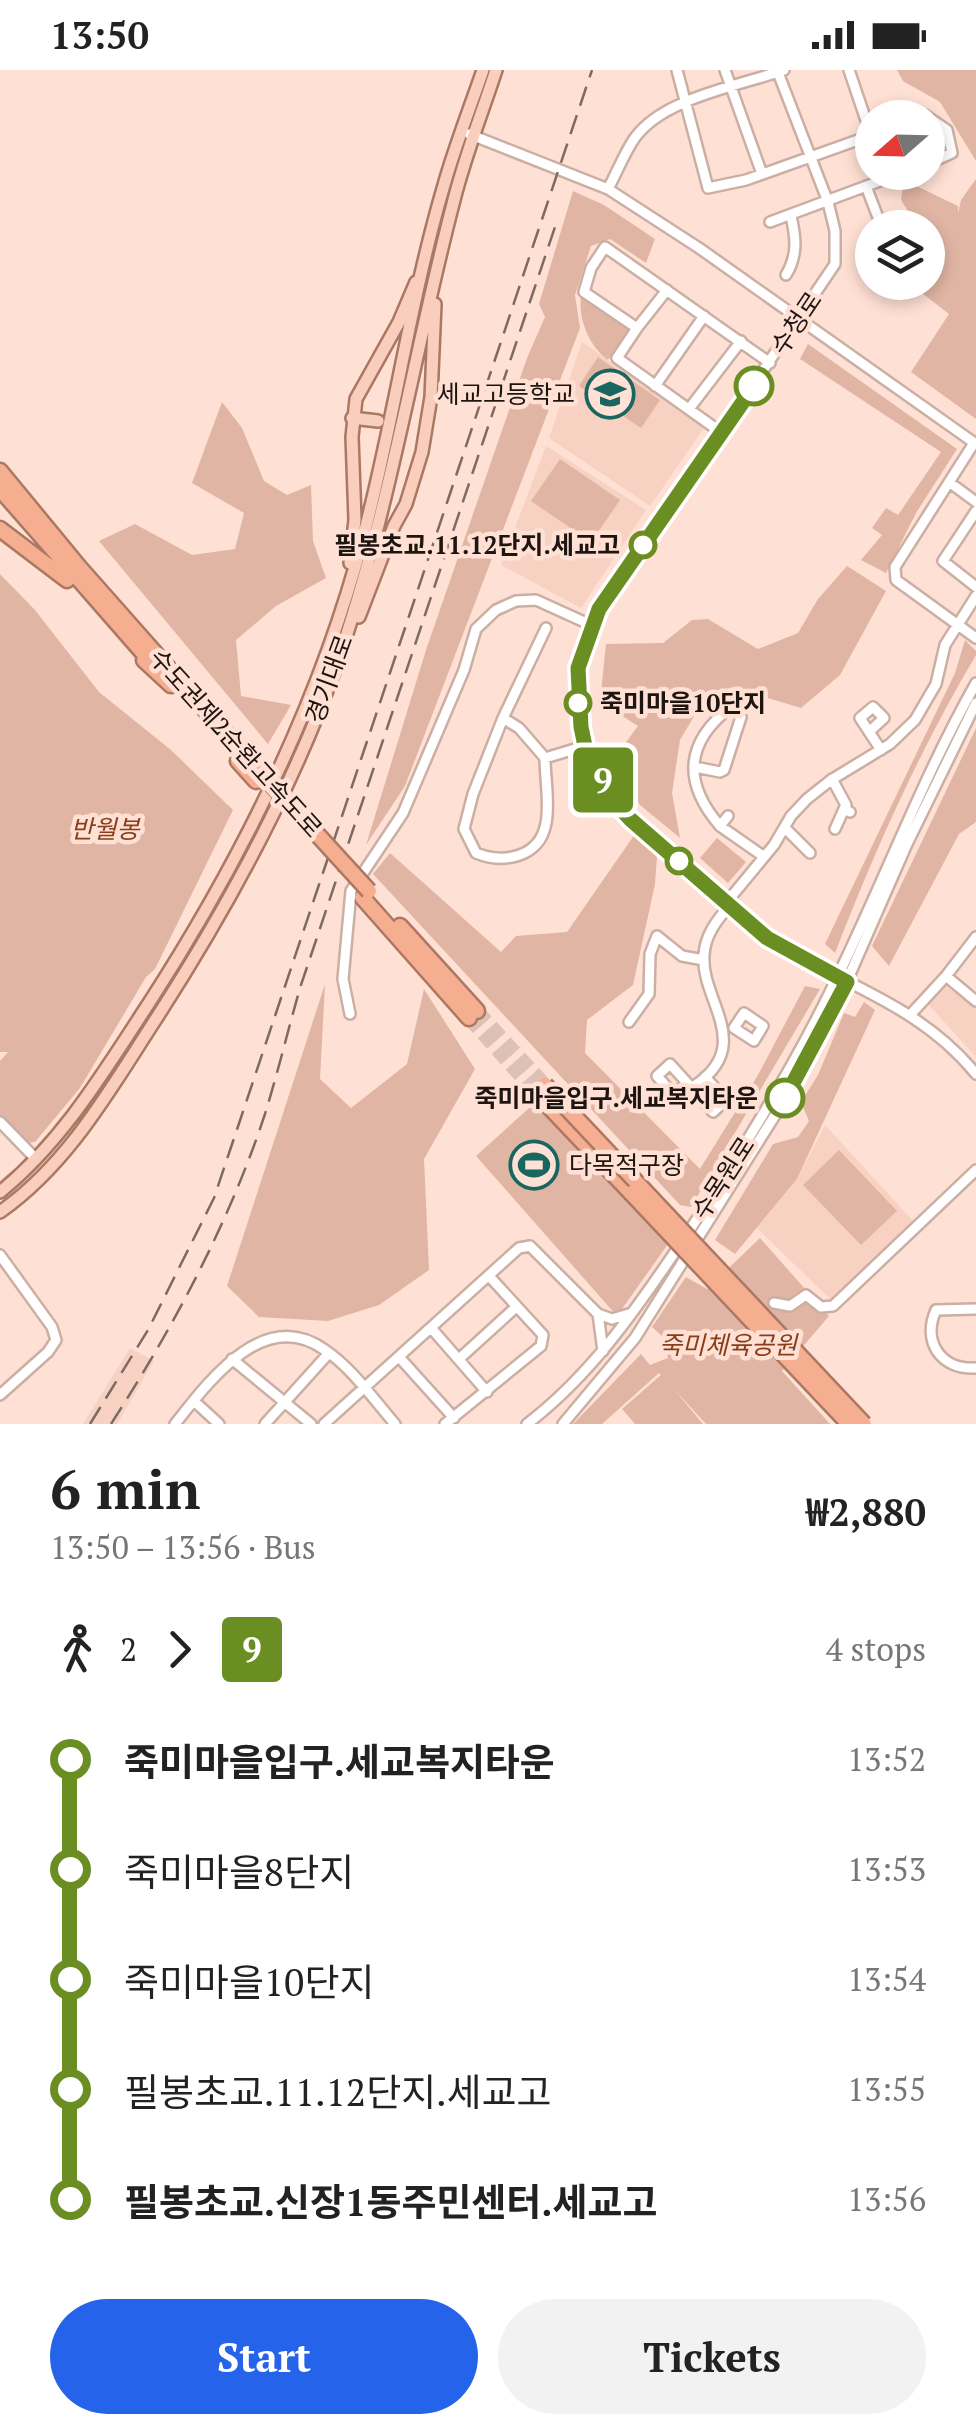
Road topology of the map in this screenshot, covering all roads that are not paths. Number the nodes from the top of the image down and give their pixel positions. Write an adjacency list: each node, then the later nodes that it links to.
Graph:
1 (483, 70): 11 (main road, 경기대로)
2 (496, 70): 12 (main road, 경기대로)
3 (677, 70): 9 (street)
4 (726, 70): 7 (street)
5 (849, 70): 8 (street)
6 (780, 71): 7 (street); 15 (street, 수청로)
7 (732, 88): 9 (street); 16 (street)
8 (859, 100)
9 (688, 101): 16 (street); 17 (street)
10 (945, 129): 14 (street)
11 (462, 131): 12 (street); 22 (main road, 경기대로)
12 (475, 136): 17 (street); 23 (main road, 경기대로)
13 (855, 142): 15 (street)
14 (945, 156)
15 (808, 157): 16 (street); 19 (street, 수청로)
16 (762, 174)
17 (608, 188): 27 (street)
18 (856, 190): 19 (street)
19 (828, 202): 20 (street); 27 (street, 수청로)
20 (792, 216): 21 (street); 24 (street)
21 (770, 222)
22 (424, 264): 33 (main road); 45 (main road, 경기대로)
23 (438, 268): 36 (main road); 52 (main road, 경기대로)
24 (786, 275)
25 (667, 290): 26 (street); 28 (street); 28 (street)
26 (704, 316): 29 (street); 31 (street)
27 (799, 321): 30 (street, 수청로); 38 (street)
28 (638, 328): 31 (street)
29 (741, 342): 30 (street); 32 (street)
30 (770, 363): 37 (street, 수청로)
31 (655, 386): 32 (street)
32 (689, 409): 37 (street)
33 (352, 418): 34 (main road); 45 (main road)
34 (378, 420)
35 (411, 428): 36 (main road)
36 (426, 430): 52 (main road)
37 (722, 433): 48 (street, 수청로)
38 (975, 443): 40 (street)
39 (0, 472): 62 (highway, 수도권제2순환고속도로)
40 (949, 482): 42 (street); 49 (street)
41 (0, 489): 54 (highway, 수도권제2순환고속도로)
42 (976, 502)
43 (976, 511): 46 (street)
44 (0, 529): 54 (highway)
45 (352, 576): 87 (main road, 경기대로)
46 (976, 587)
47 (976, 596): 49 (street)
48 (591, 625): 58 (street, 수청로); 78 (street)
49 (958, 625): 51 (street); 59 (street)
50 (546, 628): 56 (street)
51 (976, 638)
52 (342, 646): 90 (main road, 경기대로)
53 (976, 683): 76 (street, 수목원로)
54 (171, 685): 62 (highway, 수도권제2순환고속도로)
55 (976, 703): 76 (street, 수목원로)
56 (503, 718): 60 (street); 60 (street)
57 (870, 732): 59 (street)
58 (585, 746): 60 (street); 65 (street, 수청로)
59 (881, 750): 63 (street)
60 (545, 758)
61 (700, 768): 66 (street)
62 (255, 773): 80 (highway, 수도권제2순환고속도로)
63 (832, 779): 67 (street); 68 (street)
64 (728, 816): 66 (street)
65 (630, 819)
66 (720, 826): 71 (street)
67 (784, 828): 69 (street); 71 (street)
68 (836, 829)
69 (810, 853)
70 (671, 854): 72 (street)
71 (764, 856): 72 (street)
72 (728, 904): 74 (street); 76 (street)
73 (976, 937): 75 (street)
74 (704, 960): 81 (street); 83 (street)
75 (946, 976): 77 (street); 79 (street)
76 (842, 979): 79 (street); 97 (street, 수목원로); 120 (street, 수목원로)
77 (976, 1002)
78 (350, 1014)
79 (911, 1014): 82 (street)
80 (473, 1015)
81 (630, 1022)
82 (976, 1074)
83 (705, 1077): 84 (street); 85 (street)
84 (687, 1083)
85 (713, 1086)
86 (0, 1122): 87 (street)
87 (36, 1159): 89 (main road, 경기대로)
88 (976, 1170): 93 (street)
89 (0, 1192)
90 (0, 1212)
91 (0, 1255): 107 (street)
92 (489, 1276): 94 (street); 96 (street); 98 (street)
93 (774, 1303)
94 (515, 1308): 103 (street); 106 (street)
95 (976, 1309): 104 (street)
96 (598, 1314): 97 (street); 99 (street)
97 (632, 1314): 99 (street, 수목원로)
98 (432, 1329): 101 (street); 103 (street)
99 (603, 1351): 110 (street, 수목원로)
100 (329, 1353): 102 (street); 105 (street); 108 (street)
101 (400, 1358): 105 (street); 111 (street)
102 (232, 1359): 108 (street); 109 (street)
103 (459, 1359): 106 (street)
104 (976, 1368)
105 (364, 1390): 116 (street); 117 (street)
106 (487, 1392): 111 (street)
107 (0, 1394)
108 (284, 1401): 114 (street); 115 (street)
109 (194, 1402): 112 (street); 113 (street)
110 (540, 1414): 118 (street, 수목원로); 119 (street)
111 (450, 1421)
112 (175, 1424)
113 (219, 1424)
114 (264, 1424)
115 (311, 1424)
116 (324, 1424)
117 (396, 1424)
118 (528, 1424)
119 (547, 1424)
120 (563, 1424)
121 (849, 1424): 122 (highway, bridge)
122 (864, 1424)

